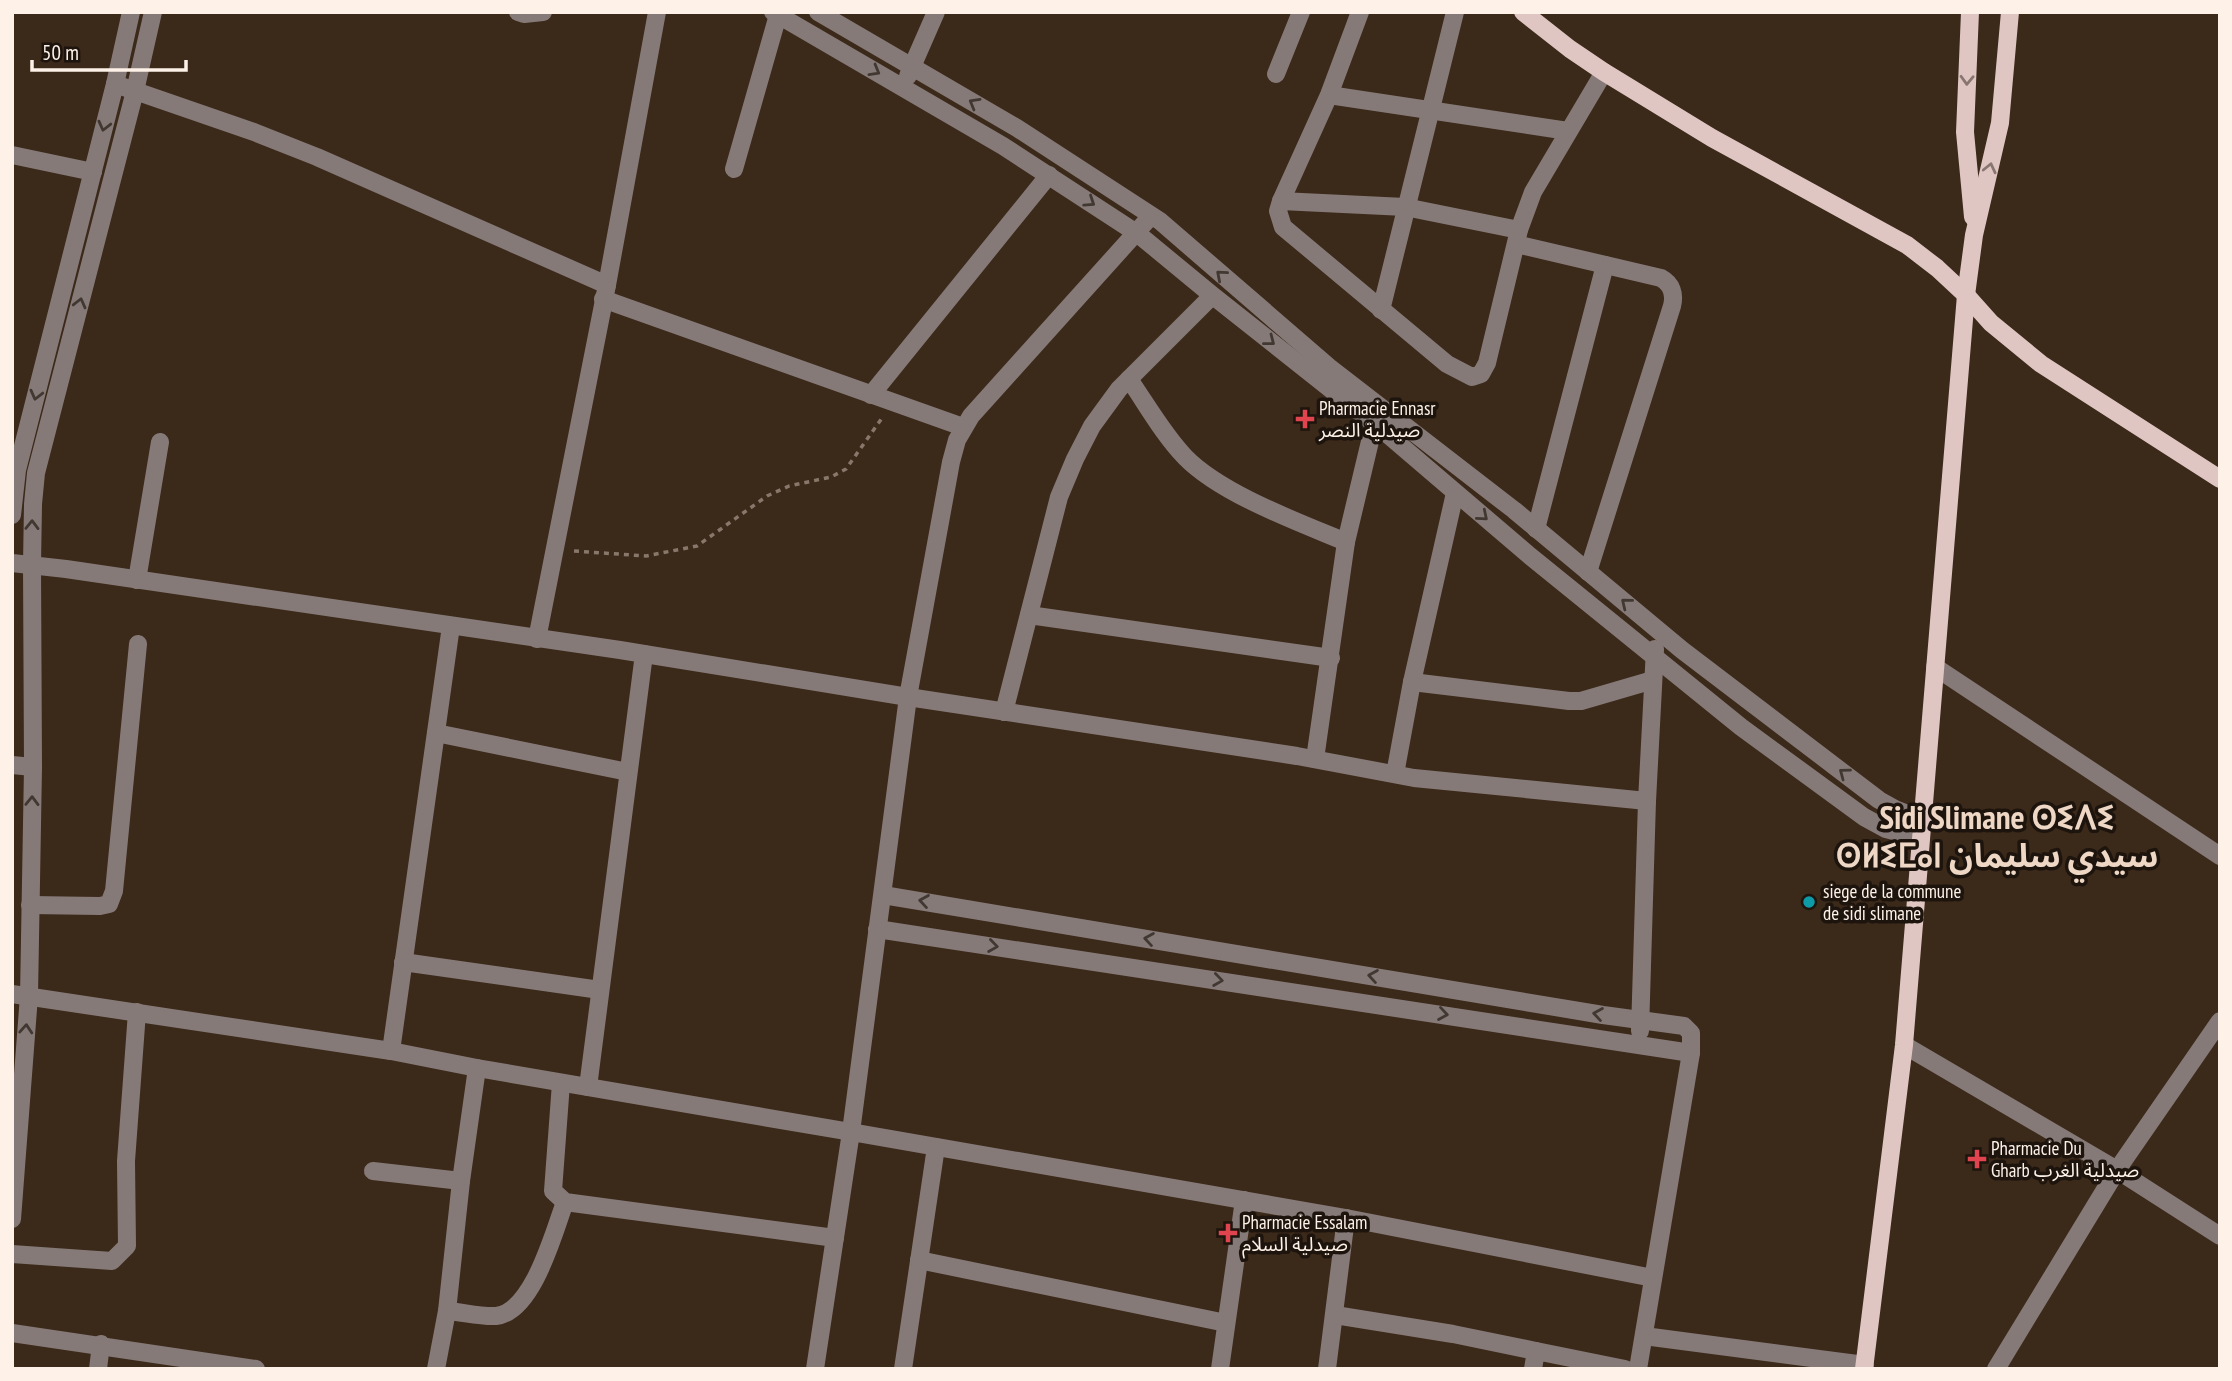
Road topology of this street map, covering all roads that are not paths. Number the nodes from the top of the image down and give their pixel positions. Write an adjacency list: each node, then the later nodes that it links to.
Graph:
1 (131, 12): 20 (street)
2 (153, 12): 22 (street)
3 (518, 12): 4 (street)
4 (543, 12)
5 (657, 12): 39 (street)
6 (818, 12): 15 (street)
7 (936, 12): 17 (street)
8 (1301, 12): 19 (street)
9 (1360, 12): 23 (street)
10 (1455, 12): 24 (street)
11 (1523, 12): 18 (main road)
12 (1970, 12): 36 (main road, one-way to 36)
13 (2010, 12): 36 (main road, one-way to 13)
14 (776, 13): 16 (street); 29 (street)
15 (845, 19): 16 (street); 17 (street)
16 (832, 46): 21 (street, one-way to 21)
17 (913, 67): 21 (street); 25 (street, one-way to 17)
18 (1604, 72): 26 (street); 40 (main road)
19 (1276, 74)
20 (115, 84): 22 (street); 30 (street, one-way to 30)
21 (903, 87): 27 (street)
22 (135, 91): 39 (street); 48 (street, one-way to 22)
23 (1329, 95): 24 (street); 32 (street)
24 (1430, 110): 26 (street); 33 (street)
25 (1017, 128): 27 (street); 34 (street)
26 (1569, 131): 37 (street)
27 (1003, 146): 31 (street)
28 (12, 155): 30 (street)
29 (734, 169)
30 (93, 172): 50 (street, one-way to 50)
31 (1049, 175): 35 (street, one-way to 35); 44 (street)
32 (1280, 201): 33 (street); 42 (street)
33 (1405, 207): 37 (street); 42 (street)
34 (1151, 216): 35 (street); 45 (street, one-way to 34)
35 (1136, 233): 41 (street); 46 (street)
36 (1974, 235): 40 (main road)
37 (1517, 237): 38 (street); 42 (street)
38 (1605, 265): 53 (street); 57 (street)
39 (605, 292): 44 (street); 62 (street)
40 (1966, 295): 49 (main road); 67 (main road)
41 (1212, 296): 43 (street); 45 (street, one-way to 45)
42 (1381, 310)
43 (1129, 379): 54 (street); 59 (street)
44 (871, 395): 46 (street)
45 (1376, 414): 51 (street); 53 (street); 54 (street)
46 (963, 428): 70 (street)
47 (160, 442): 58 (street)
48 (36, 473): 50 (street); 56 (street, one-way to 48)
49 (2220, 479)
50 (14, 481): 52 (street)
51 (1455, 493): 65 (street, one-way to 65); 69 (street)
52 (12, 516)
53 (1536, 529): 57 (street)
54 (1346, 542): 66 (street)
55 (12, 563): 56 (street)
56 (32, 565): 58 (street); 75 (street)
57 (1588, 572): 61 (street, one-way to 57)
58 (137, 580): 60 (street)
59 (1029, 615): 66 (street); 71 (street)
60 (451, 626): 62 (street); 72 (street)
61 (1657, 628): 65 (street); 79 (street, one-way to 61)
62 (537, 639): 64 (street)
63 (138, 644): 83 (street)
64 (644, 654): 70 (street); 76 (street)
65 (1655, 657): 68 (street); 80 (street)
66 (1331, 658): 73 (street)
67 (1935, 667): 79 (main road); 81 (street)
68 (1653, 680): 69 (street); 78 (street)
69 (1412, 682): 77 (street)
70 (908, 698): 71 (street); 82 (street)
71 (1004, 712): 73 (street)
72 (436, 733): 76 (street); 85 (street)
73 (1315, 759): 77 (street)
74 (12, 765): 75 (street)
75 (33, 767): 83 (street, one-way to 75)
76 (628, 772): 87 (street)
77 (1395, 774): 78 (street)
78 (1647, 801): 92 (street)
79 (1923, 820): 80 (main road)
80 (1921, 838): 96 (main road)
81 (2220, 856)
82 (883, 895): 84 (street); 86 (street, one-way to 82)
83 (30, 905): 89 (street)
84 (877, 929): 88 (street, one-way to 88); 102 (street)
85 (403, 962): 87 (street); 97 (street)
86 (1292, 963): 88 (street); 90 (street, one-way to 86)
87 (600, 990): 101 (street)
88 (1287, 990): 94 (street, one-way to 94)
89 (20, 995): 91 (street); 110 (street, one-way to 89)
90 (1527, 1002): 92 (street, one-way to 90); 94 (street)
91 (137, 1012): 97 (street); 113 (street)
92 (1641, 1018): 95 (street); 98 (street)
93 (2220, 1021): 104 (street)
94 (1521, 1026): 95 (street)
95 (1639, 1045): 98 (street)
96 (1904, 1045): 104 (street); 123 (main road)
97 (391, 1051): 99 (street)
98 (1691, 1053): 115 (street)
99 (477, 1068): 100 (street); 106 (street)
100 (561, 1083): 101 (street); 108 (street)
101 (588, 1087): 102 (street)
102 (851, 1132): 103 (street); 112 (street)
103 (936, 1147): 107 (street); 114 (street)
104 (2117, 1170): 111 (street); 133 (street)
105 (373, 1171): 106 (street)
106 (461, 1181): 116 (street)
107 (1244, 1200): 109 (street); 118 (street)
108 (565, 1202): 112 (street); 116 (street)
109 (1346, 1218): 115 (street); 117 (street)
110 (12, 1219)
111 (2220, 1237)
112 (835, 1238): 124 (street)
113 (12, 1254)
114 (919, 1260): 118 (street); 128 (street)
115 (1653, 1278): 120 (street)
116 (447, 1311): 127 (street)
117 (1335, 1315): 122 (street); 130 (street)
118 (1226, 1323): 129 (street)
119 (12, 1333): 121 (street)
120 (1644, 1336): 123 (street); 132 (street)
121 (101, 1344): 125 (street); 126 (street)
122 (1534, 1360): 131 (street)
123 (1865, 1367)
124 (819, 1368)
125 (98, 1369)
126 (256, 1369)
127 (436, 1369)
128 (903, 1369)
129 (1220, 1369)
130 (1327, 1369)
131 (1625, 1369)
132 (1638, 1369)
133 (1996, 1369)

